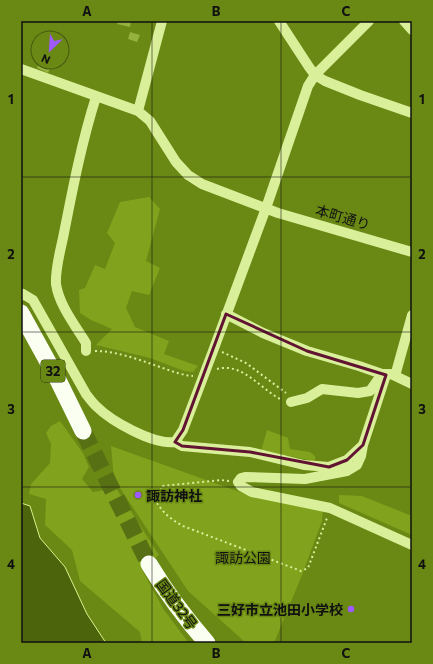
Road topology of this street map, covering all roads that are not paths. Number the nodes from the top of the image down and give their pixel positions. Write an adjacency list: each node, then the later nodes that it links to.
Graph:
1 (162, 21): 9 (street)
2 (280, 21): 7 (street)
3 (369, 21): 7 (street)
4 (404, 21): 5 (street)
5 (412, 30)
6 (21, 70): 8 (street)
7 (315, 75): 10 (street); 11 (street)
8 (96, 97): 9 (street); 17 (street)
9 (138, 111): 11 (street, 本町通り)
10 (412, 113)
11 (266, 208): 12 (street, 本町通り); 15 (street)
12 (412, 252)
13 (21, 296): 22 (street)
14 (21, 313): 21 (highway, 32)
15 (226, 314): 18 (street); 22 (street)
16 (412, 315): 18 (street)
17 (86, 351)
18 (388, 375): 19 (street); 20 (street); 23 (street)
19 (412, 384)
20 (295, 401)
21 (83, 431)
22 (175, 442): 23 (street)
23 (363, 445): 24 (street)
24 (412, 545)
25 (149, 564): 26 (highway, 国道32号)
26 (206, 643)

